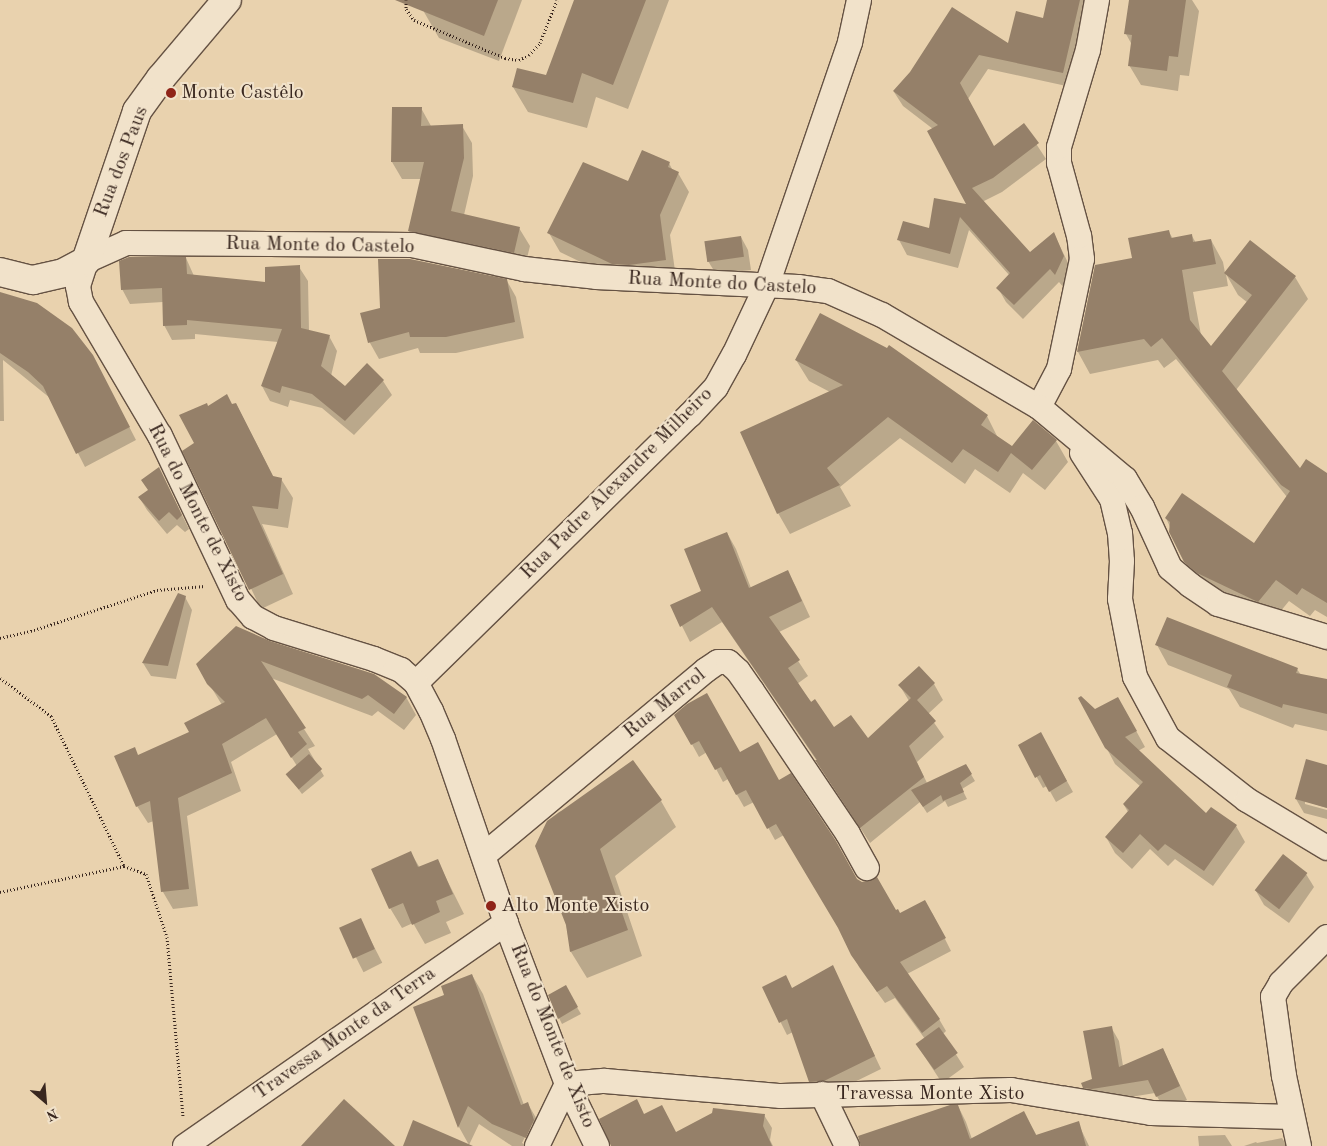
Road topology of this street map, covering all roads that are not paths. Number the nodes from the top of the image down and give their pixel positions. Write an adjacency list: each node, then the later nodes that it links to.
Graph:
1 (227, 0): 4 (street, Rua dos Paus)
2 (859, 0): 6 (street, Rua Padre Alexandre Milheiro)
3 (1097, 0): 7 (street)
4 (86, 261): 5 (street, Rua Monte do Castelo); 6 (street, Rua Monte do Castelo); 10 (street, Rua do Monte de Xisto)
5 (0, 272)
6 (766, 285): 7 (street, Rua Monte do Castelo); 10 (street, Rua Padre Alexandre Milheiro)
7 (1039, 407): 8 (street, Rua Monte do Castelo)
8 (1070, 435): 9 (street, Rua Monte do Castelo); 11 (street)
9 (1327, 638)
10 (416, 683): 12 (street, Rua do Monte de Xisto)
11 (1327, 848)
12 (484, 855): 13 (street, Rua Marrol); 14 (street, Rua do Monte de Xisto)
13 (867, 868)
14 (506, 923): 16 (street, Rua do Monte de Xisto); 19 (street, Travessa Monte da Terra)
15 (1327, 937): 18 (street)
16 (567, 1084): 17 (street, Travessa Monte Xisto); 20 (street); 21 (street, Rua do Monte de Xisto)
17 (822, 1094): 18 (street, Travessa Monte Xisto); 22 (street)
18 (1292, 1117): 23 (street)
19 (185, 1146)
20 (538, 1146)
21 (597, 1146)
22 (847, 1146)
23 (1299, 1146)

